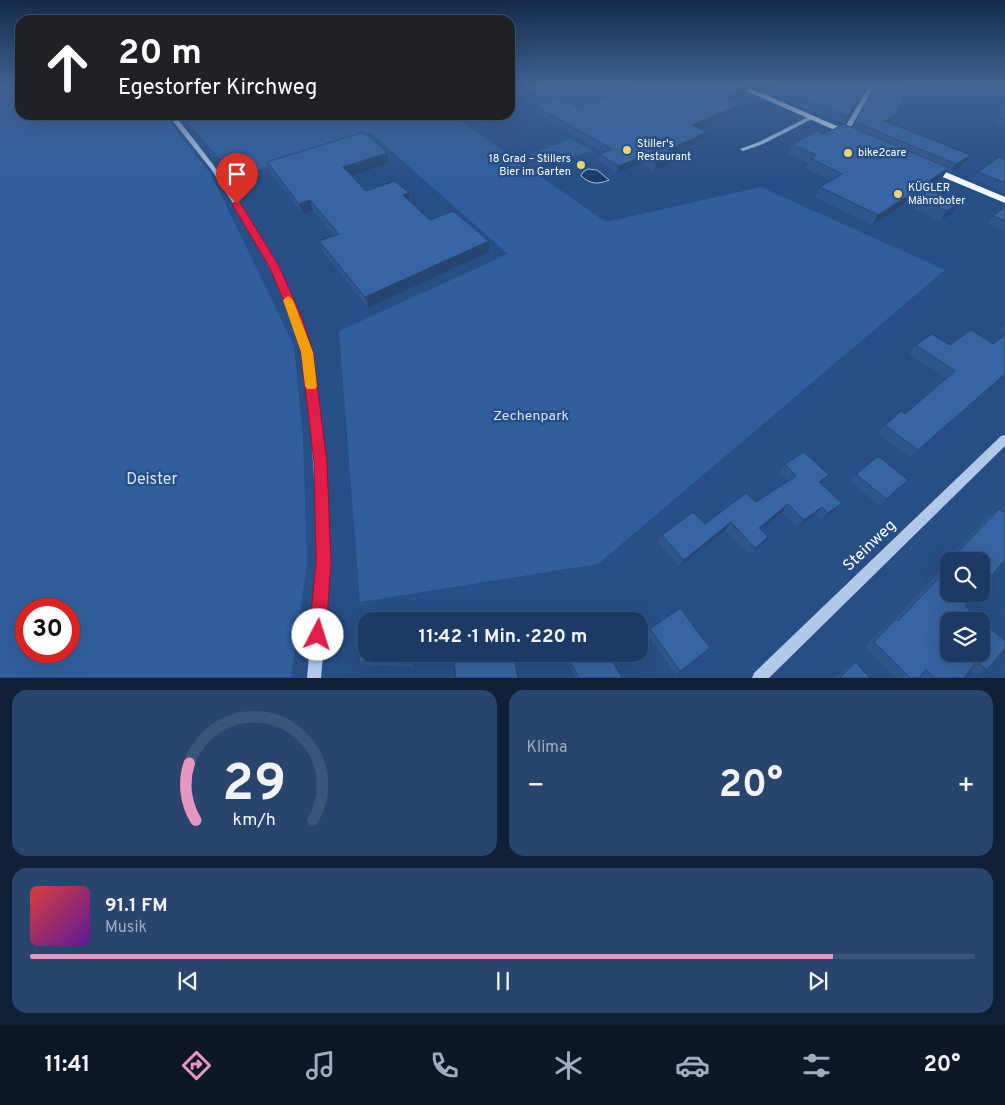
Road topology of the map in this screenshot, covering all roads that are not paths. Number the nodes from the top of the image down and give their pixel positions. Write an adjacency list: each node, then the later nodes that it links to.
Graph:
1 (809, 117): 3 (main road)
2 (854, 117): 5 (street)
3 (812, 118): 5 (main road); 7 (street)
4 (175, 120): 11 (street)
5 (845, 132): 6 (main road)
6 (863, 139)
7 (743, 149)
8 (916, 162): 9 (main road)
9 (1005, 200)
10 (1005, 439): 13 (street, Steinweg)
11 (324, 562): 12 (street)
12 (314, 678)
13 (758, 678)

